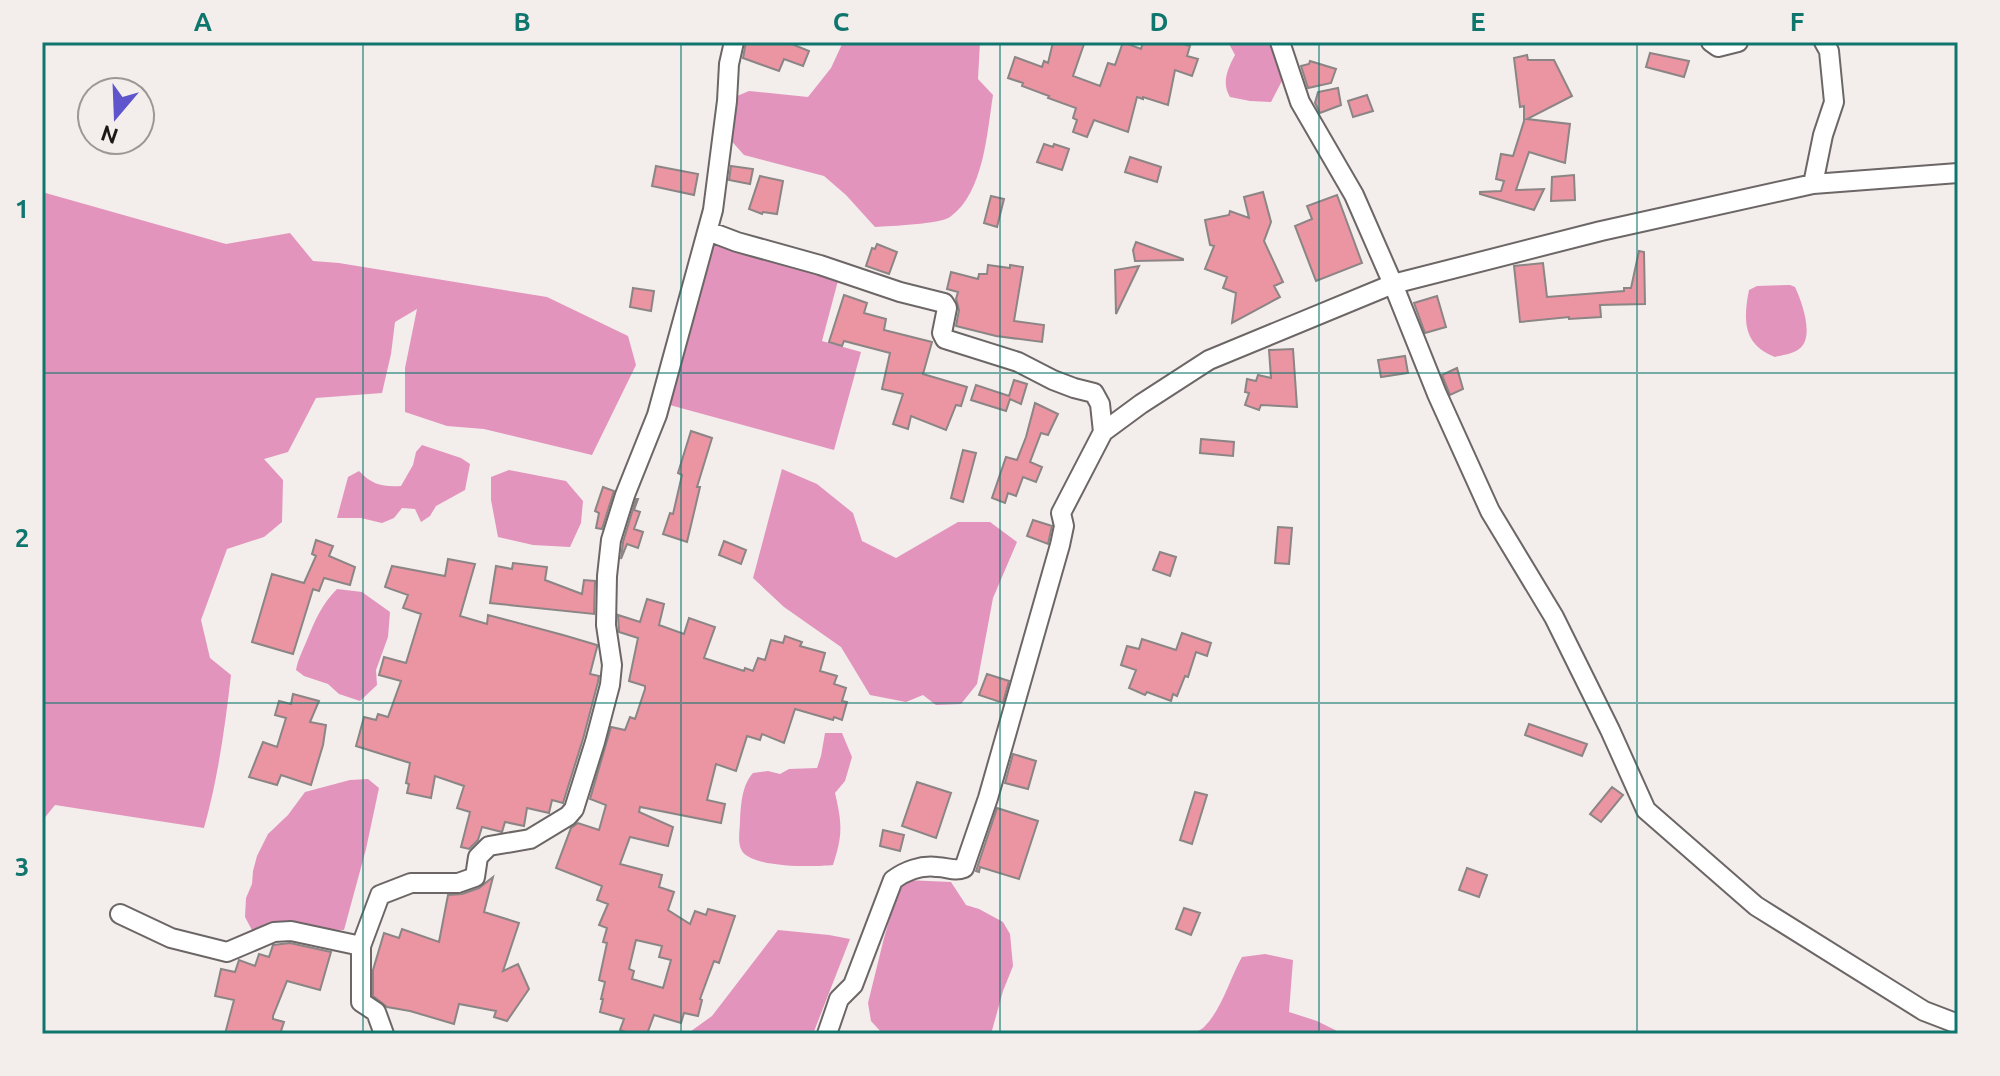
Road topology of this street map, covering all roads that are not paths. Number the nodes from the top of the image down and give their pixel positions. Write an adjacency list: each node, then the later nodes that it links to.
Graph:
1 (734, 42): 8 (street)
2 (1280, 42): 9 (street)
3 (1711, 42): 4 (street)
4 (1738, 42)
5 (1824, 42): 7 (street)
6 (1958, 173): 7 (street)
7 (1813, 184): 9 (street)
8 (708, 231): 10 (street); 12 (street)
9 (1393, 284): 10 (street); 13 (street)
10 (1103, 432): 15 (street)
11 (120, 914): 12 (street)
12 (361, 946): 14 (street)
13 (1958, 1024)
14 (384, 1034)
15 (827, 1034)

